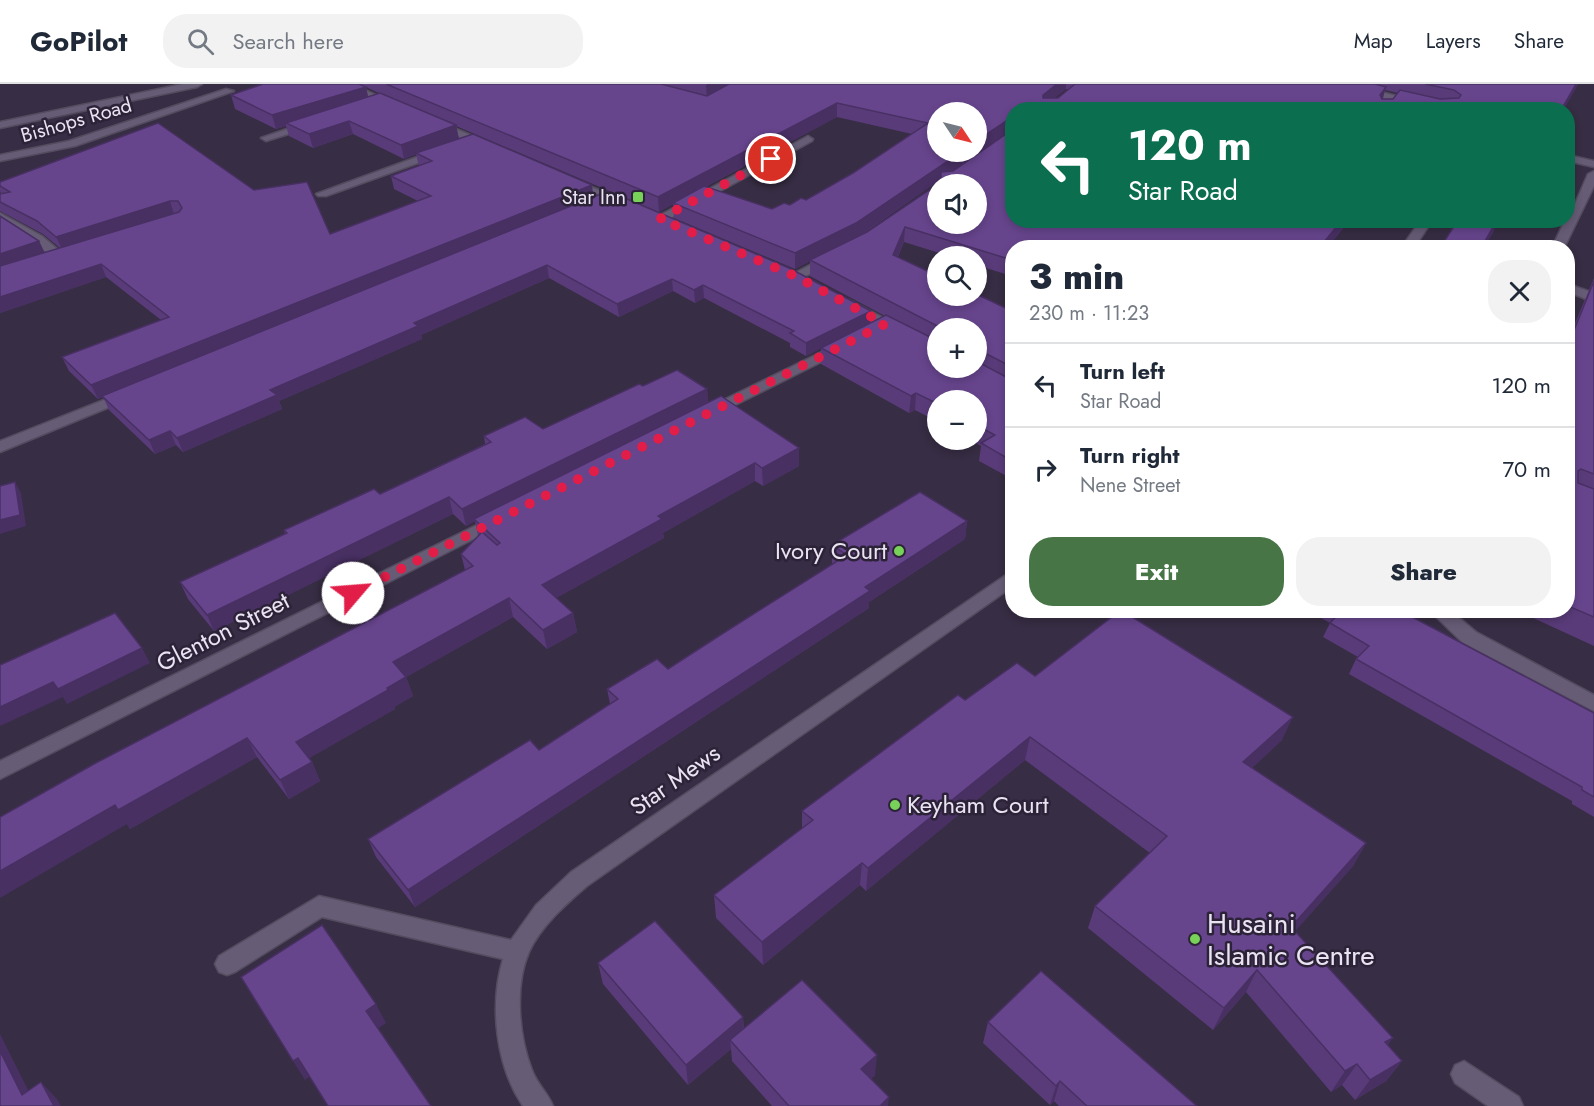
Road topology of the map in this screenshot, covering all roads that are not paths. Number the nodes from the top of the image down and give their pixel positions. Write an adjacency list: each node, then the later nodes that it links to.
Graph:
1 (197, 84): 13 (street)
2 (344, 84): 7 (street)
3 (1361, 90): 5 (street)
4 (229, 91): 18 (street, Bishops Road)
5 (1393, 98): 6 (street); 8 (street)
6 (1404, 100)
7 (384, 101): 9 (street); 10 (street)
8 (1389, 102)
9 (365, 107)
10 (404, 110)
11 (424, 118): 16 (street)
12 (321, 121): 14 (street)
13 (0, 125)
14 (266, 138)
15 (808, 139): 24 (street)
16 (474, 140): 17 (street); 23 (street)
17 (495, 149)
18 (0, 158)
19 (1575, 160): 20 (street)
20 (1594, 164)
21 (1594, 174): 26 (street)
22 (557, 175): 24 (street)
23 (322, 194)
24 (609, 197): 25 (street)
25 (590, 205)
26 (1575, 213)
27 (0, 217): 29 (street)
28 (842, 252): 30 (street)
29 (39, 263)
30 (795, 276)
31 (1575, 291): 33 (street)
32 (835, 297): 34 (street)
33 (1594, 298)
34 (885, 324): 35 (street); 37 (street)
35 (927, 346)
36 (143, 388): 38 (street)
37 (694, 421)
38 (0, 447)
39 (513, 512): 43 (street, Glenton Street)
40 (1005, 584): 44 (street, Star Mews)
41 (1447, 618): 42 (street)
42 (1594, 704)
43 (0, 771)
44 (517, 952): 45 (street); 47 (street, Star Mews)
45 (227, 964)
46 (1464, 1074): 48 (street)
47 (540, 1106)
48 (1510, 1106)

